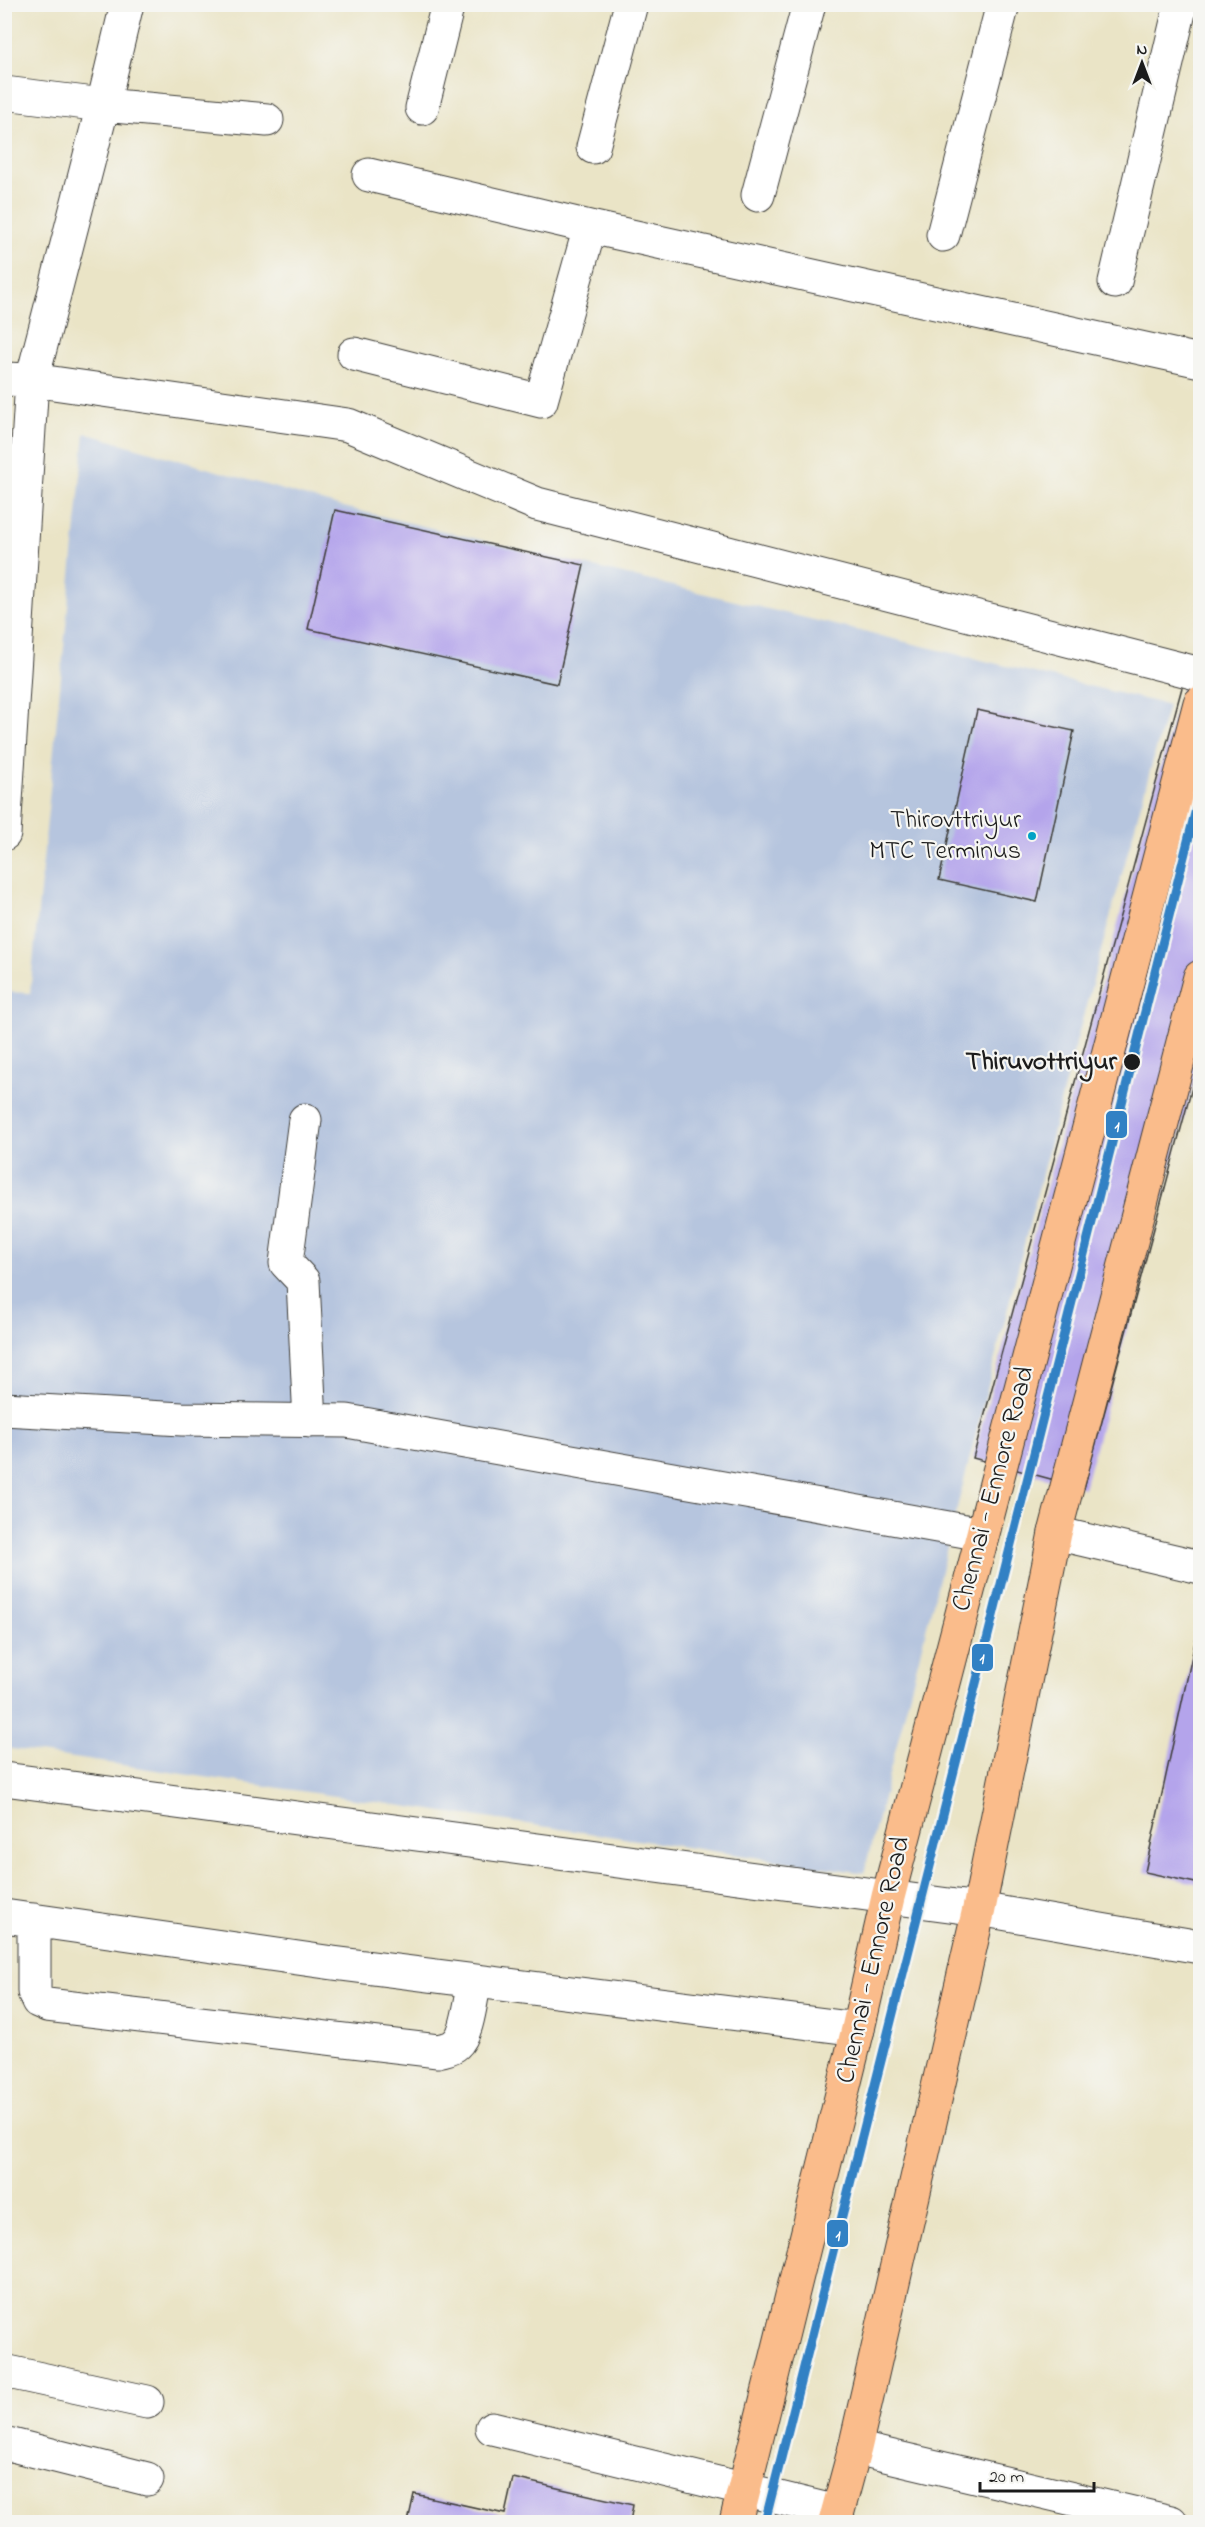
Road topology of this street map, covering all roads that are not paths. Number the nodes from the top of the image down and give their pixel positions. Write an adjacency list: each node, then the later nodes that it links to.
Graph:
1 (127, 4): 8 (street)
2 (448, 4): 9 (street)
3 (631, 4): 11 (street)
4 (809, 4): 13 (street)
5 (1004, 4): 15 (street)
6 (1182, 4): 16 (street)
7 (4, 93): 8 (street)
8 (103, 105): 10 (street); 19 (street)
9 (422, 108)
10 (267, 120)
11 (593, 147)
12 (369, 175): 14 (street)
13 (758, 195)
14 (590, 227): 17 (street); 18 (street)
15 (943, 235)
16 (1115, 282)
17 (354, 354)
18 (1200, 361)
19 (18, 380): 20 (street); 21 (street)
20 (10, 637): 23 (street)
21 (1200, 674)
22 (1200, 702): 29 (main road, Chennai - Ennore Road)
23 (4, 834)
24 (1200, 978): 28 (main road)
25 (305, 1120): 27 (street)
26 (4, 1409): 27 (street)
27 (309, 1421): 29 (street)
28 (1055, 1533): 30 (street); 33 (main road)
29 (982, 1534): 32 (main road, Chennai - Ennore Road)
30 (1200, 1567)
31 (4, 1779): 32 (street)
32 (888, 1897): 33 (street); 37 (main road, Chennai - Ennore Road)
33 (979, 1909): 35 (street); 42 (main road)
34 (20, 1918): 36 (street); 36 (street)
35 (1200, 1947)
36 (475, 1981): 37 (street)
37 (858, 2029): 44 (main road, Chennai - Ennore Road)
38 (4, 2371): 39 (street)
39 (147, 2402)
40 (492, 2428): 44 (street)
41 (4, 2443): 43 (street)
42 (855, 2448): 45 (main road); 47 (street)
43 (147, 2479)
44 (744, 2490): 45 (street); 46 (main road, Chennai - Ennore Road)
45 (836, 2517)
46 (736, 2523)
47 (1171, 2523)

